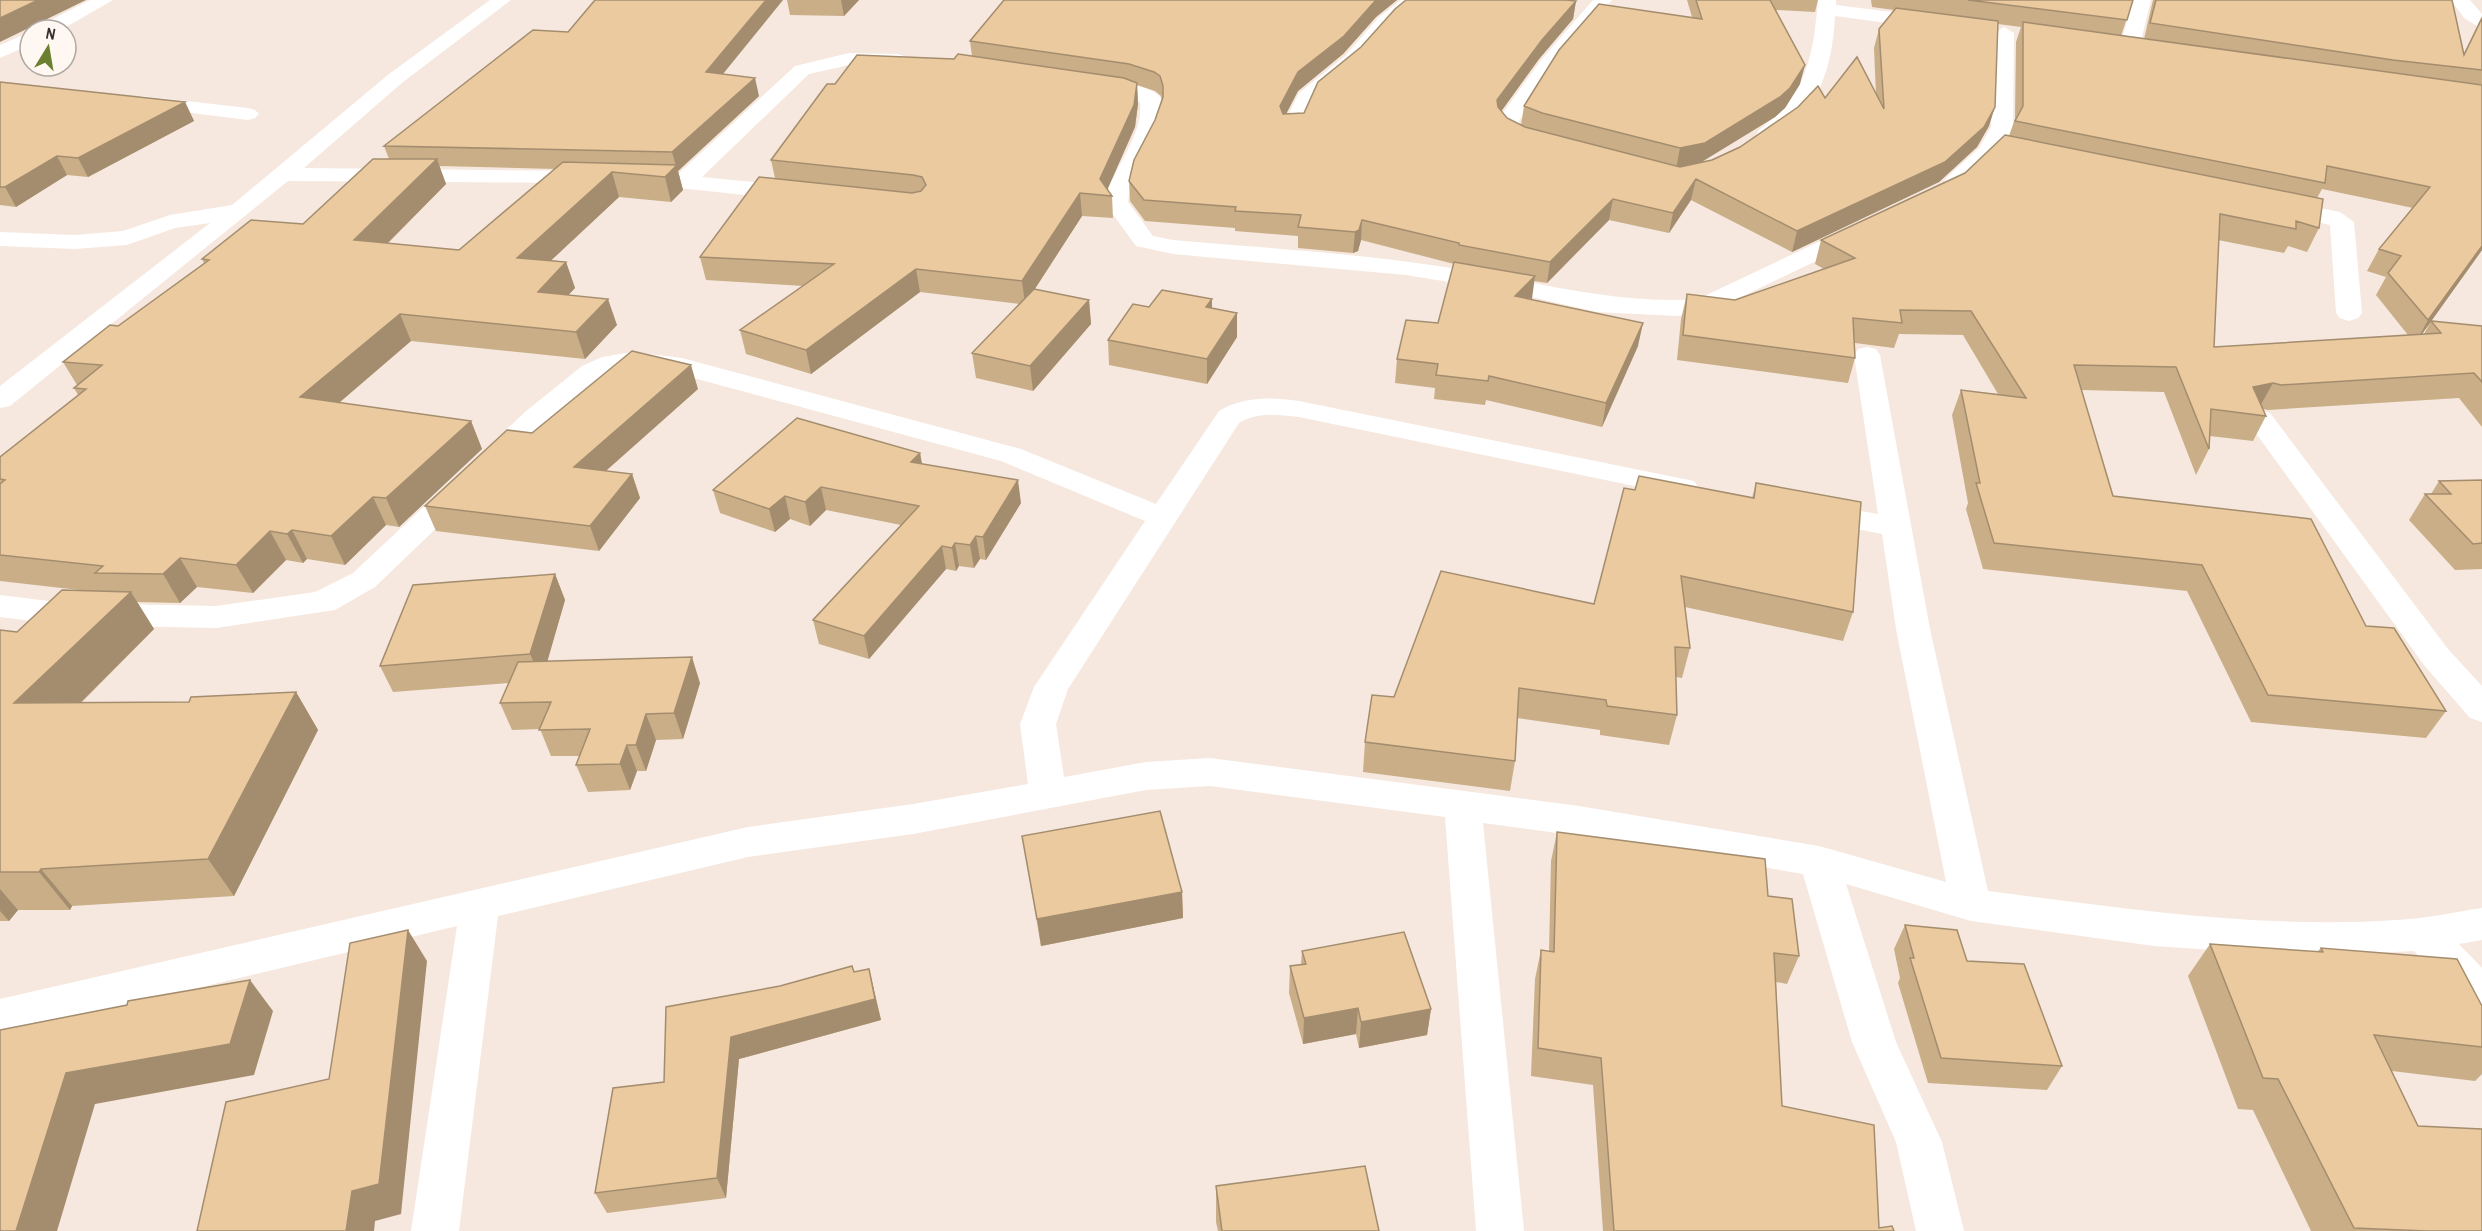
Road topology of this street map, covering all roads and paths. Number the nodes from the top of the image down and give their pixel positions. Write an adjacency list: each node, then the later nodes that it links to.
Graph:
1 (104, 0): 8 (street)
2 (502, 0): 26 (street)
3 (1413, 0): 21 (street)
4 (1603, 0): 24 (street)
5 (2142, 0): 15 (street)
6 (2460, 0): 9 (street)
7 (1827, 5): 10 (street); 22 (street)
8 (69, 18)
9 (2482, 23)
10 (1957, 26)
11 (1980, 30): 12 (street)
12 (2004, 33): 13 (street); 23 (street)
13 (2027, 36)
14 (18, 44): 16 (street)
15 (2106, 46)
16 (0, 52)
17 (914, 61): 29 (street)
18 (1075, 83): 34 (street)
19 (118, 99): 20 (street)
20 (248, 114)
21 (1293, 127)
22 (1747, 147)
23 (1991, 147): 25 (street); 30 (street)
24 (1564, 148)
25 (2015, 151)
26 (281, 174): 27 (street); 33 (street)
27 (616, 179)
28 (650, 180): 29 (street)
29 (684, 181): 31 (street)
30 (1937, 194)
31 (811, 195)
32 (2261, 202): 36 (street)
33 (239, 211): 35 (street); 38 (street)
34 (1873, 225)
35 (0, 239)
36 (2349, 313)
37 (1867, 356): 43 (street)
38 (0, 400)
39 (2260, 419): 45 (street)
40 (1709, 492): 42 (street)
41 (1791, 507): 43 (street)
42 (1162, 517): 44 (street); 46 (street)
43 (1896, 527): 50 (street)
44 (0, 606)
45 (2482, 709)
46 (1048, 794): 47 (street); 49 (street)
47 (1462, 805): 48 (street); 56 (street)
48 (1819, 861): 50 (street); 57 (street)
49 (480, 905): 54 (street); 55 (street)
50 (1971, 905): 52 (street)
51 (2482, 924): 52 (street)
52 (2422, 933): 53 (street)
53 (2482, 996)
54 (0, 1017)
55 (435, 1231)
56 (1500, 1231)
57 (1940, 1231)

